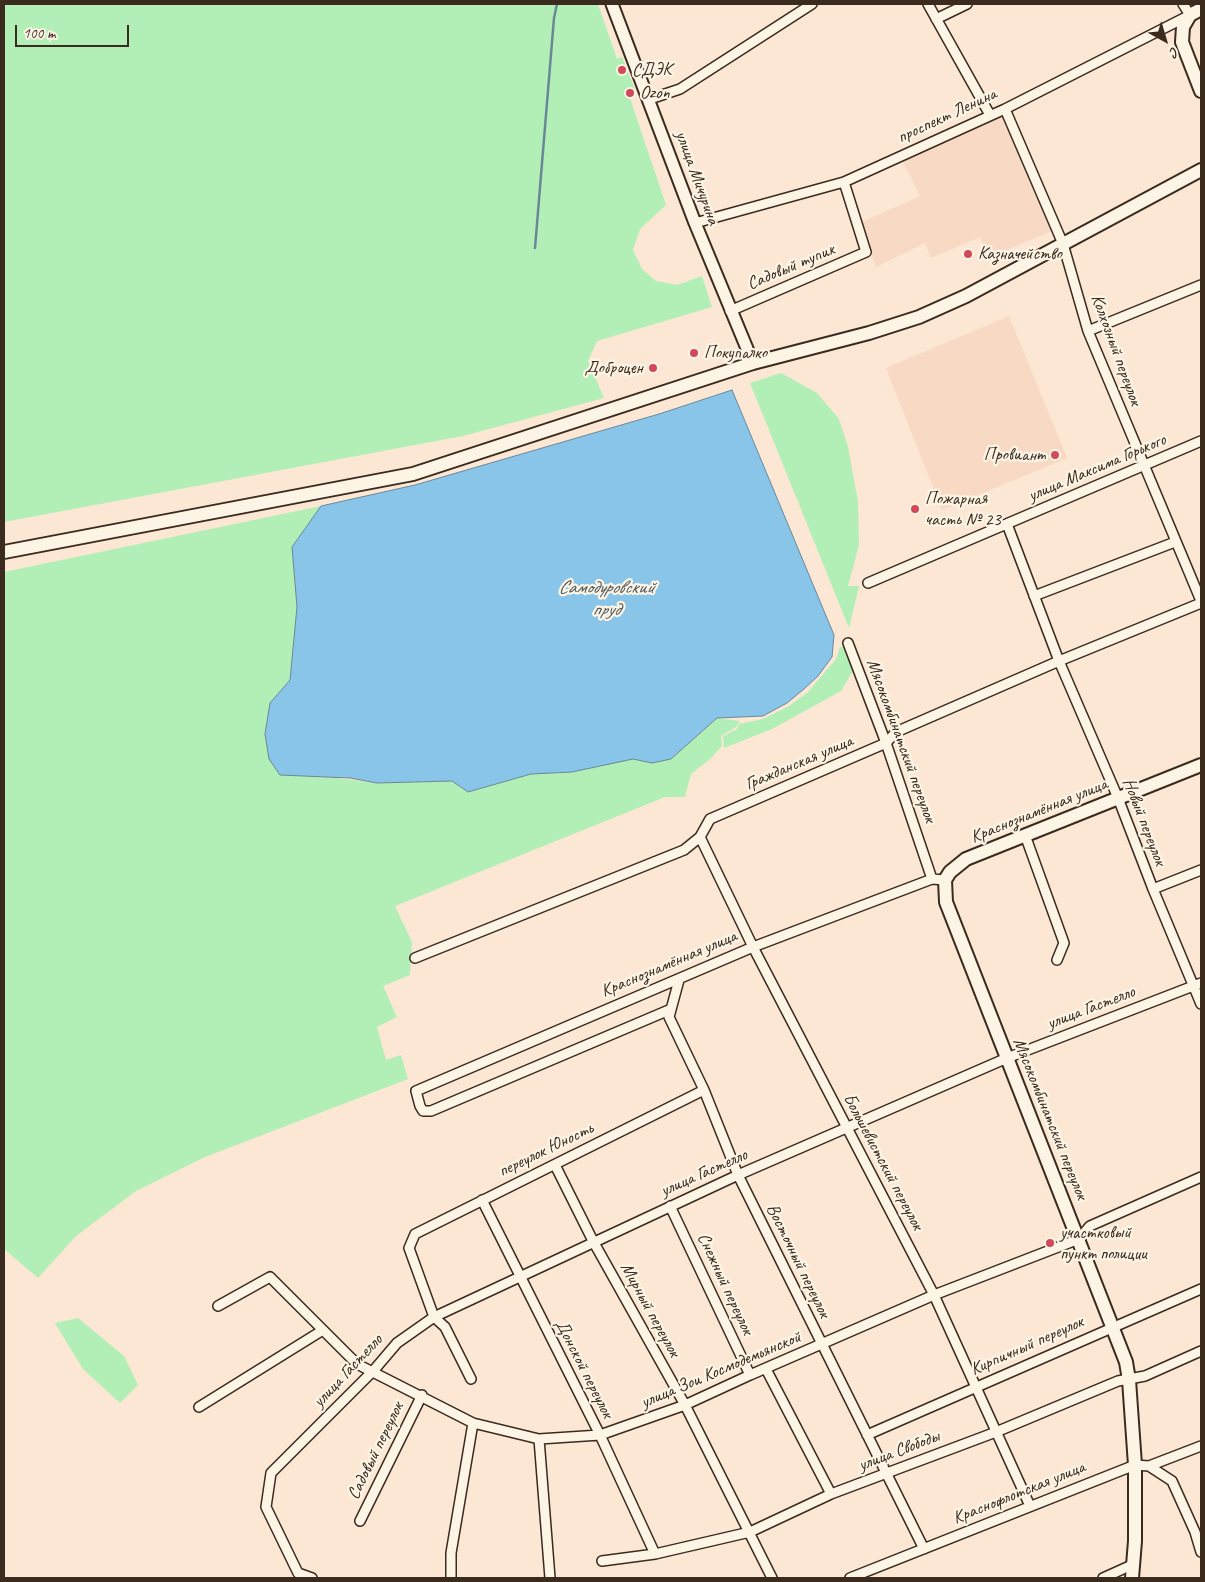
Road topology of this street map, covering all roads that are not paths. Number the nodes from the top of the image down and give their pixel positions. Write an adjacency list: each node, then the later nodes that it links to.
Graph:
1 (612, 4): 9 (street, улица Мичурина)
2 (812, 4): 9 (street)
3 (928, 4): 7 (street)
4 (967, 4): 7 (street)
5 (1183, 4): 6 (street)
6 (1196, 12): 8 (main road); 10 (street, проспект Ленина)
7 (936, 18): 11 (street)
8 (1201, 90)
9 (650, 99): 14 (street, улица Мичурина)
10 (1005, 108): 11 (street, проспект Ленина); 15 (street, Колхозный переулок)
11 (990, 115): 13 (street, проспект Ленина)
12 (1201, 170): 15 (main road)
13 (844, 182): 14 (street, проспект Ленина); 17 (street, Садовый тупик)
14 (695, 223): 17 (street, улица Мичурина)
15 (1063, 244): 18 (street, Колхозный переулок); 19 (main road)
16 (1201, 285): 18 (street)
17 (730, 311): 19 (street, улица Мичурина)
18 (1088, 331): 21 (street, Колхозный переулок)
19 (753, 363): 24 (main road)
20 (1201, 441): 21 (street, улица Максима Горького)
21 (1143, 466): 22 (street, улица Максима Горького); 23 (street, Колхозный переулок)
22 (1007, 524): 25 (street, улица Максима Горького); 26 (street, Новый переулок)
23 (1176, 542): 26 (street); 27 (street, Колхозный переулок)
24 (4, 552)
25 (868, 583)
26 (1034, 596): 29 (street, Новый переулок)
27 (1201, 602): 29 (street, Гражданская улица)
28 (848, 643): 30 (street, Мясокомбинатский переулок)
29 (1058, 661): 30 (street, Гражданская улица); 32 (street, Новый переулок)
30 (886, 743): 34 (street, Гражданская улица); 36 (street, Мясокомбинатский переулок)
31 (1201, 765): 32 (main road, Краснознамённая улица)
32 (1118, 798): 33 (main road, Краснознамённая улица); 38 (street, Новый переулок)
33 (1025, 835): 37 (main road, Краснознамённая улица); 41 (street)
34 (700, 837): 39 (street, Большевистский переулок); 40 (street, Гражданская улица)
35 (1201, 870): 38 (street)
36 (932, 879): 37 (street, Краснознамённая улица); 39 (street, Краснознамённая улица)
37 (946, 880): 46 (main road, Мясокомбинатский переулок)
38 (1153, 890): 43 (street, Новый переулок)
39 (753, 947): 42 (street, Краснознамённая улица); 48 (street, Большевистский переулок)
40 (414, 958)
41 (1057, 960)
42 (679, 980): 45 (street); 45 (street, Краснознамённая улица)
43 (1198, 984): 44 (street, Новый переулок); 46 (street, улица Гастелло)
44 (1201, 1004)
45 (669, 1010): 47 (street, Восточный переулок)
46 (1008, 1058): 48 (street, улица Гастелло); 54 (main road, Мясокомбинатский переулок)
47 (704, 1090): 49 (street, переулок Юность); 50 (street, Восточный переулок)
48 (846, 1129): 50 (street, улица Гастелло); 58 (street, Большевистский переулок)
49 (555, 1164): 52 (street, переулок Юность); 55 (street, Мирный переулок)
50 (738, 1175): 53 (street, улица Гастелло); 63 (street, Восточный переулок)
51 (1201, 1177): 54 (street, улица Зои Космодемьянской)
52 (482, 1200): 56 (street, Донской переулок); 60 (street, переулок Юность)
53 (670, 1206): 55 (street, улица Гастелло); 67 (street, Снежный переулок)
54 (1079, 1239): 58 (street, улица Зои Космодемьянской); 61 (main road, Мясокомбинатский переулок)
55 (593, 1241): 56 (street, улица Гастелло); 72 (street, Мирный переулок)
56 (519, 1276): 60 (street, улица Гастелло); 76 (street, Донской переулок)
57 (1201, 1289): 61 (street, Кирпичный переулок)
58 (934, 1295): 63 (street, улица Зои Космодемьянской); 70 (street, Большевистский переулок)
59 (218, 1306): 62 (street, улица Зои Космодемьянской)
60 (434, 1317): 66 (street, улица Гастелло); 68 (street)
61 (1113, 1326): 69 (main road, Мясокомбинатский переулок); 70 (street, Кирпичный переулок)
62 (323, 1330): 66 (street, улица Зои Космодемьянской); 73 (street)
63 (822, 1345): 65 (street, улица Зои Космодемьянской); 77 (street, Восточный переулок)
64 (1201, 1351): 69 (street, улица Свободы)
65 (766, 1368): 67 (street, улица Зои Космодемьянской); 83 (street)
66 (374, 1370): 71 (street, улица Зои Космодемьянской); 93 (street, улица Гастелло)
67 (750, 1375): 72 (street, улица Зои Космодемьянской)
68 (471, 1379)
69 (1129, 1380): 75 (street, улица Свободы); 80 (main road, Мясокомбинатский переулок)
70 (976, 1386): 75 (street, Большевистский переулок); 77 (street, Кирпичный переулок)
71 (422, 1395): 74 (street, улица Зои Космодемьянской); 85 (street, Садовый переулок)
72 (685, 1406): 76 (street, улица Зои Космодемьянской); 87 (street, Мирный переулок)
73 (199, 1407)
74 (473, 1422): 78 (street, улица Зои Космодемьянской); 94 (street)
75 (996, 1432): 82 (street, улица Свободы); 84 (street, Большевистский переулок)
76 (600, 1435): 78 (street, улица Зои Космодемьянской); 90 (street, Донской переулок)
77 (867, 1435): 82 (street, Восточный переулок)
78 (539, 1440): 95 (street)
79 (1201, 1446): 81 (street, Краснофлотская улица)
80 (1135, 1465): 81 (street, Краснофлотская улица); 84 (street, Краснофлотская улица); 92 (main road, Мясокомбинатский переулок)
81 (1149, 1466): 86 (street)
82 (886, 1472): 83 (street, улица Свободы); 88 (street, Восточный переулок)
83 (831, 1494): 87 (street, улица Свободы)
84 (1030, 1506): 88 (street, Краснофлотская улица)
85 (360, 1521)
86 (1198, 1531): 89 (street)
87 (750, 1532): 90 (street, улица Свободы); 96 (street, Мирный переулок)
88 (924, 1549): 97 (street, Краснофлотская улица)
89 (1201, 1552)
90 (655, 1554): 91 (street, улица Свободы)
91 (602, 1561)
92 (1134, 1564): 98 (street); 99 (main road, Мясокомбинатский переулок)
93 (312, 1578)
94 (451, 1578)
95 (550, 1578)
96 (772, 1578)
97 (850, 1578)
98 (1103, 1578)
99 (1132, 1578)

